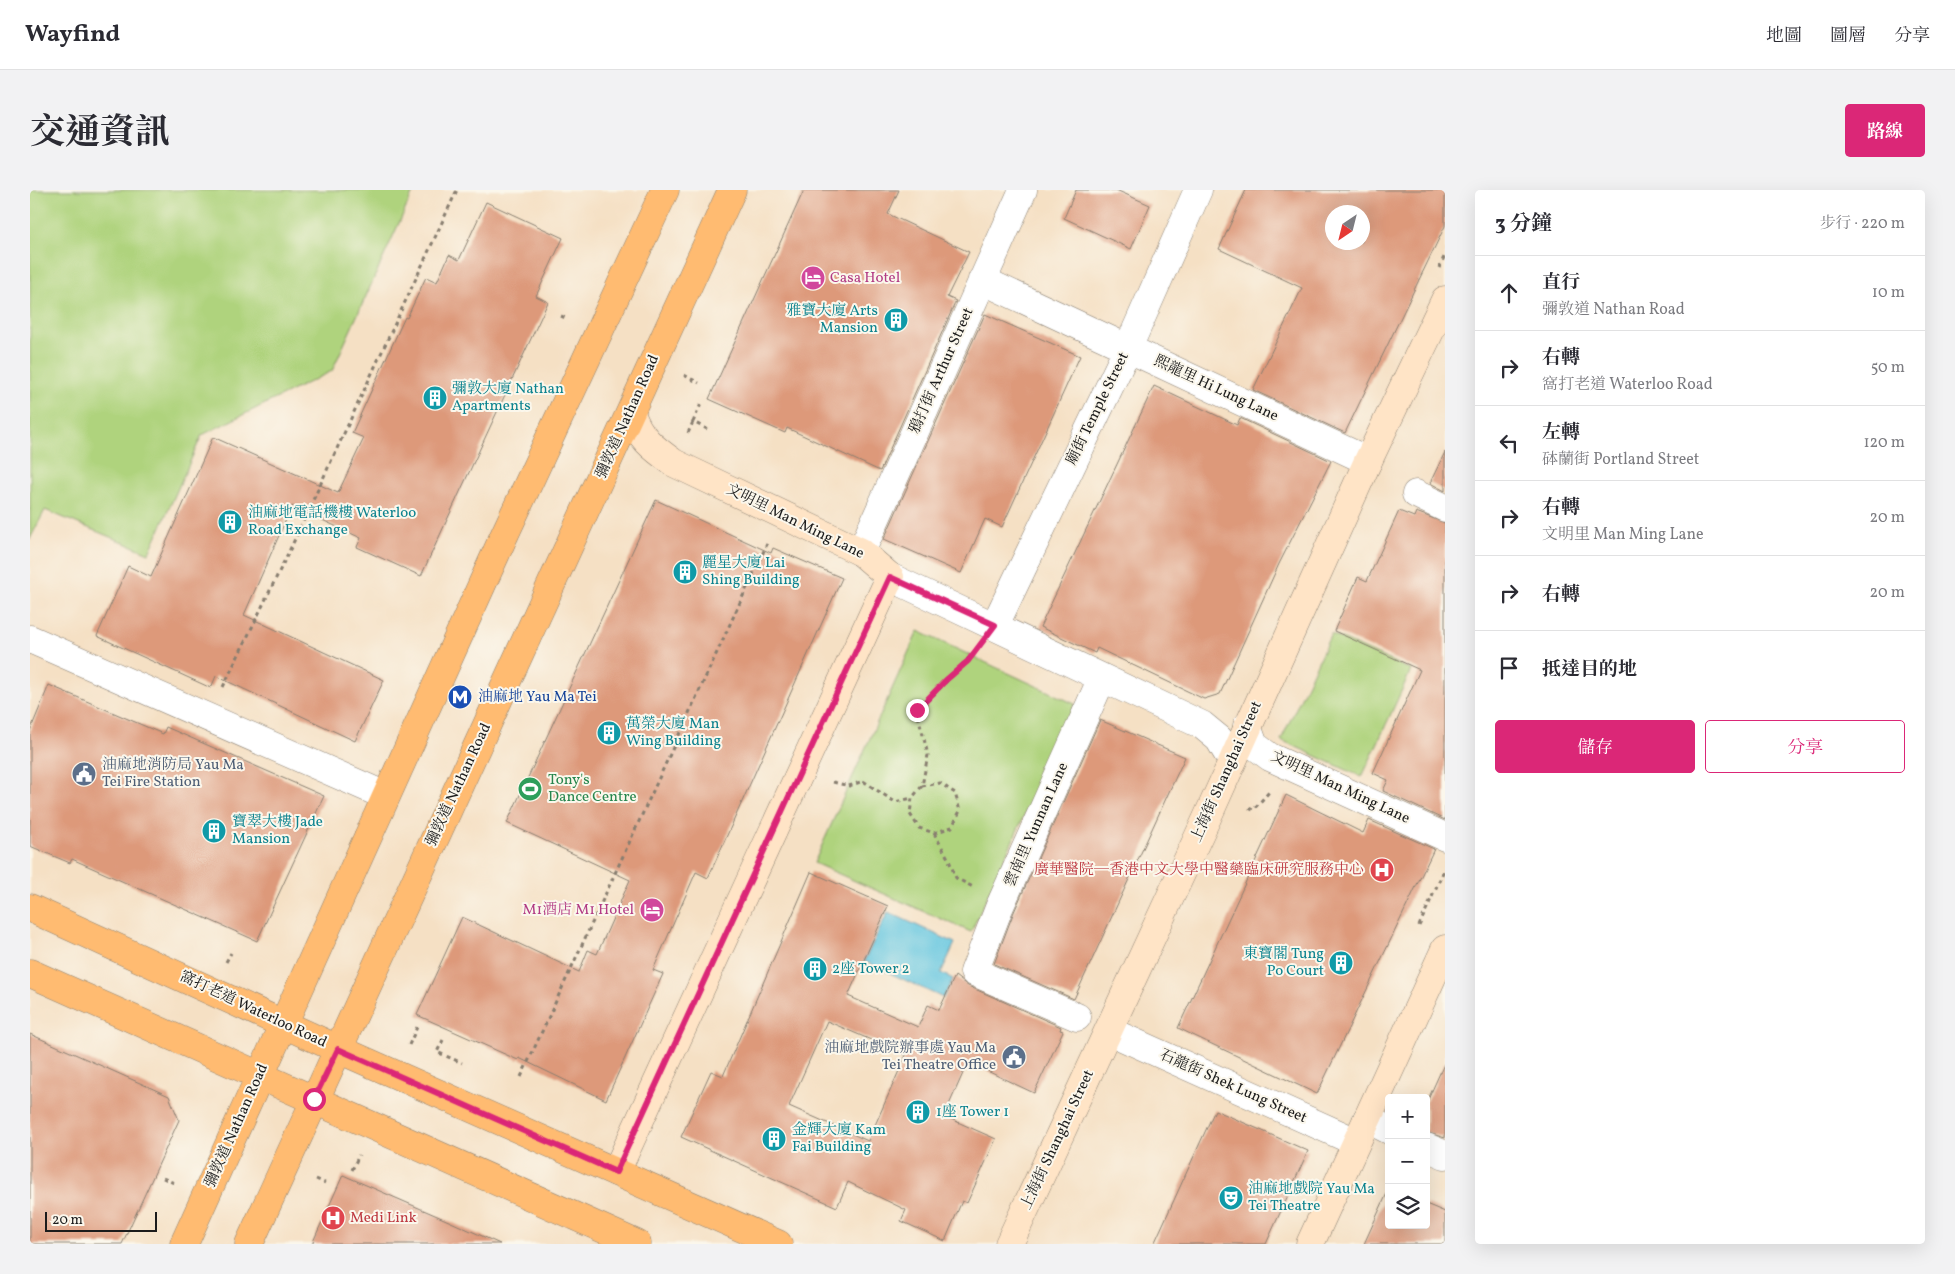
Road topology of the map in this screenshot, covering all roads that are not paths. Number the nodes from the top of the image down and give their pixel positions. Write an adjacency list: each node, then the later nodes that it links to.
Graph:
1 (665, 190): 19 (main road, 彌敦道 Nathan Road)
2 (732, 190): 8 (main road, 彌敦道 Nathan Road)
3 (1023, 190): 5 (street, 鴉打街 Arthur Street)
4 (1198, 190): 7 (street, 廟街 Temple Street)
5 (982, 280): 7 (street, 熙龍里 Hi Lung Lane); 12 (street, 鴉打街 Arthur Street)
6 (1445, 300): 9 (main road, 上海街 Shanghai Street)
7 (1128, 348): 9 (street, 熙龍里 Hi Lung Lane); 14 (street, 廟街 Temple Street)
8 (631, 412): 12 (main road, 文明里 Man Ming Lane); 27 (main road, 彌敦道 Nathan Road)
9 (1368, 461): 17 (main road, 上海街 Shanghai Street)
10 (1416, 494): 11 (street)
11 (1445, 508)
12 (861, 552): 13 (main road, 文明里 Man Ming Lane)
13 (890, 577): 14 (street, 文明里 Man Ming Lane); 33 (main road)
14 (995, 625): 16 (street, 文明里 Man Ming Lane)
15 (30, 639): 19 (street)
16 (1102, 678): 18 (street, 文明里 Man Ming Lane); 24 (street, 雲南里 Yunnan Lane)
17 (1247, 726): 18 (main road, 上海街 Shanghai Street); 20 (street, 文明里 Man Ming Lane)
18 (1232, 761): 26 (main road, 上海街 Shanghai Street)
19 (386, 796): 25 (main road, 彌敦道 Nathan Road)
20 (1445, 837)
21 (30, 908): 25 (main road, 窩打老道 Waterloo Road)
22 (1445, 950): 30 (main road)
23 (30, 973): 28 (main road)
24 (1077, 1017)
25 (283, 1024): 27 (main road, 窩打老道 Waterloo Road); 28 (main road, 彌敦道 Nathan Road)
26 (1109, 1031): 30 (street, 石龍街 Shek Lung Street); 38 (main road, 上海街 Shanghai Street)
27 (338, 1049): 29 (main road, 彌敦道 Nathan Road); 33 (main road, 窩打老道 Waterloo Road)
28 (260, 1075): 29 (main road); 35 (main road, 彌敦道 Nathan Road)
29 (314, 1099): 34 (main road); 36 (main road, 彌敦道 Nathan Road)
30 (1371, 1130): 39 (main road)
31 (1430, 1149): 32 (street)
32 (1445, 1155)
33 (616, 1172): 37 (main road, 窩打老道 Waterloo Road)
34 (632, 1243)
35 (184, 1244)
36 (249, 1244)
37 (778, 1244)
38 (1009, 1244)
39 (1310, 1244)

